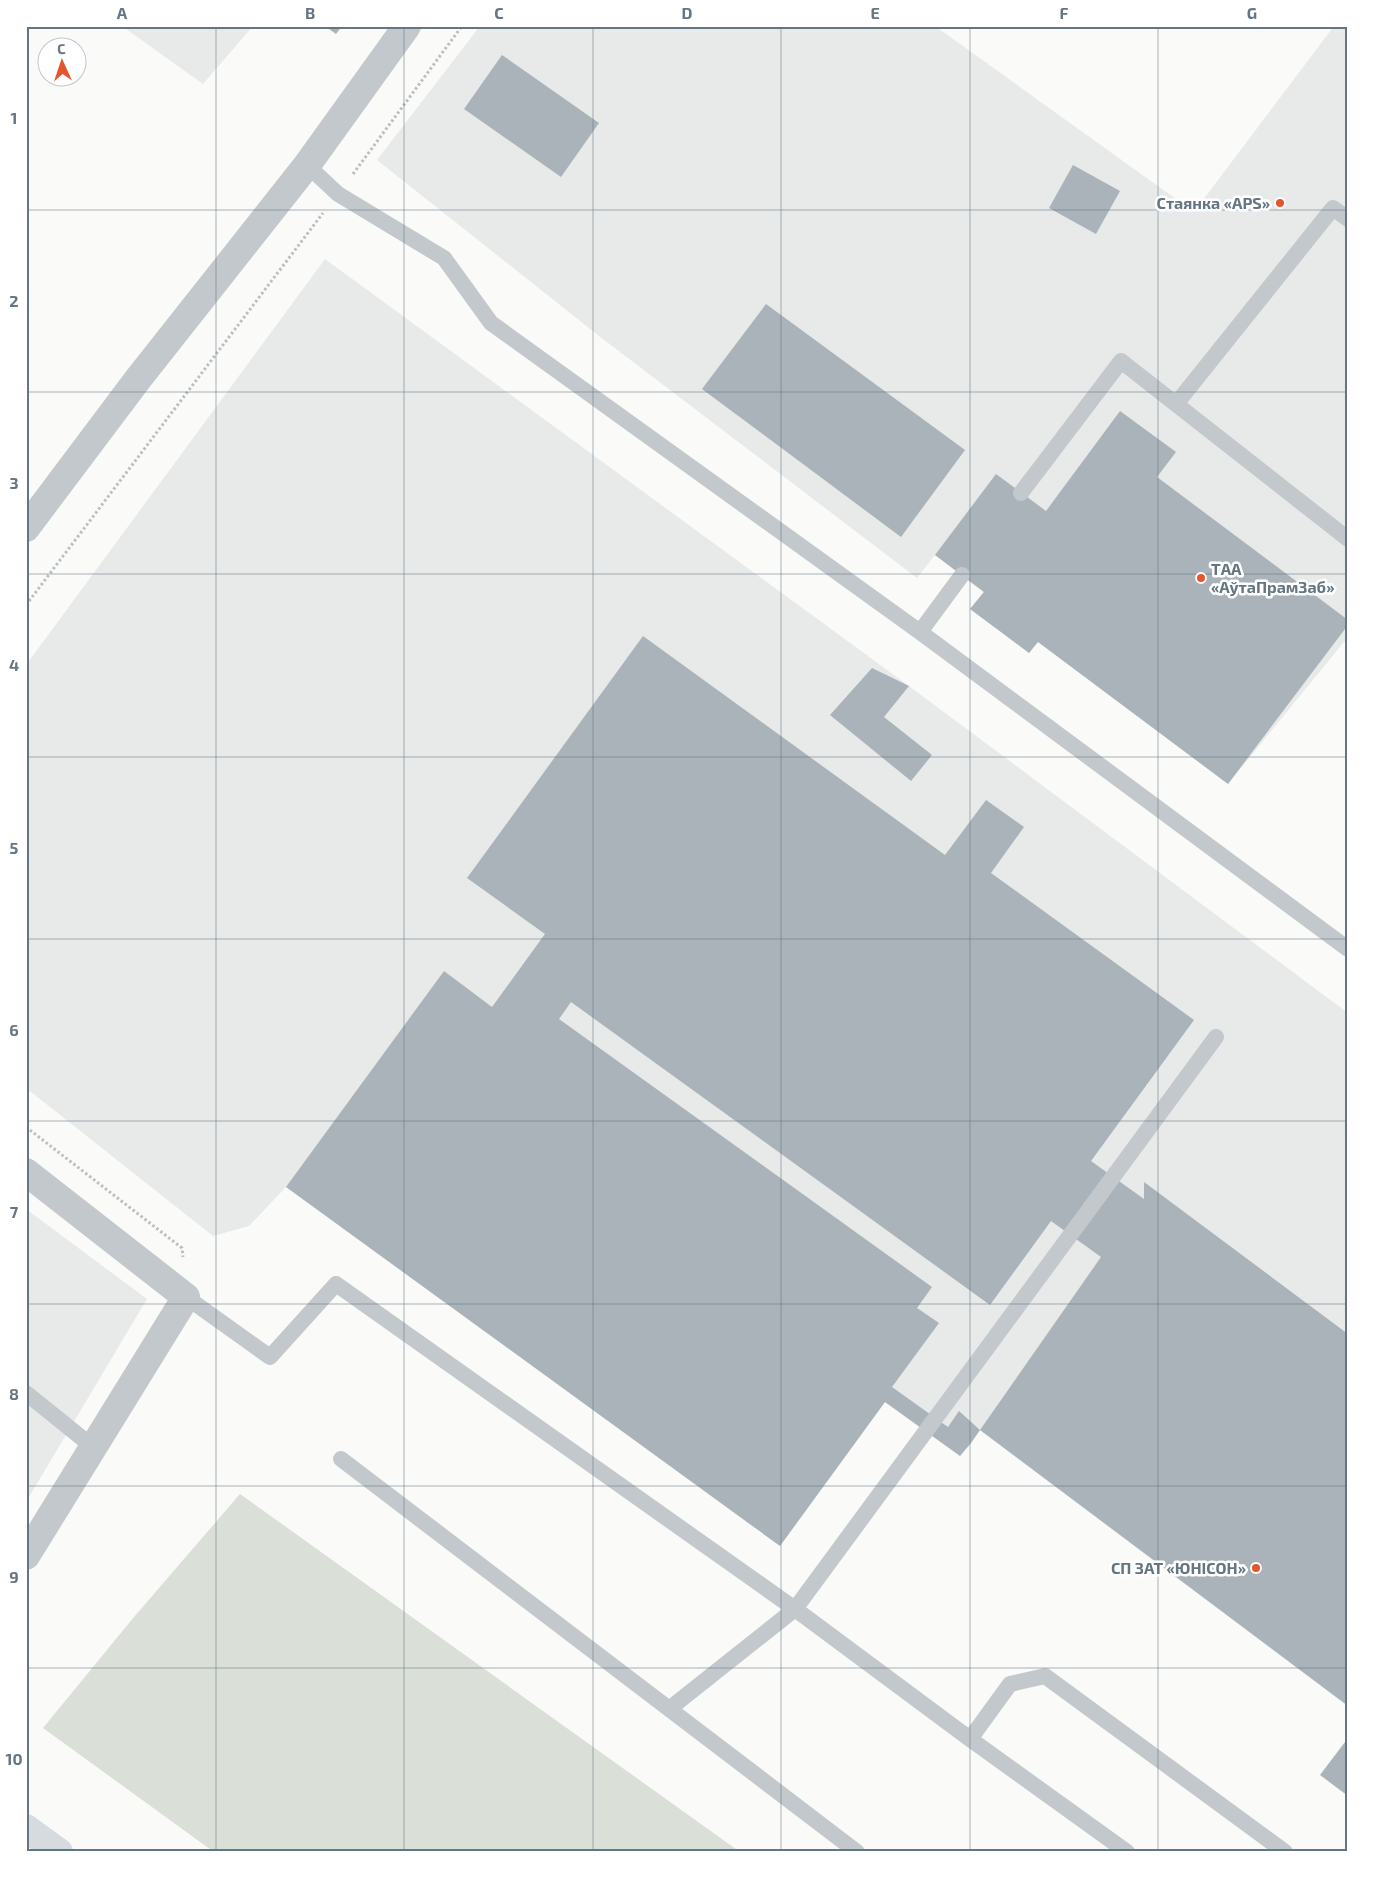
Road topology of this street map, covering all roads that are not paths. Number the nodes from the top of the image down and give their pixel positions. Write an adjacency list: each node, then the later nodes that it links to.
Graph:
1 (407, 26): 2 (street)
2 (307, 164): 6 (street); 9 (lane)
3 (1348, 220): 4 (lane)
4 (1176, 404): 5 (lane); 7 (lane)
5 (1021, 493)
6 (26, 528)
7 (1348, 540)
8 (962, 575): 9 (lane)
9 (920, 632): 10 (lane)
10 (1348, 949)
11 (1216, 1037): 18 (lane)
12 (26, 1172): 13 (street)
13 (186, 1297): 15 (street); 18 (lane)
14 (26, 1393): 15 (lane)
15 (93, 1447): 17 (street)
16 (341, 1459): 19 (lane)
17 (26, 1556)
18 (796, 1609): 19 (lane); 20 (lane)
19 (669, 1708): 23 (lane)
20 (970, 1739): 24 (lane); 25 (lane)
21 (26, 1828): 22 (highway)
22 (59, 1852)
23 (857, 1852)
24 (1127, 1852)
25 (1284, 1852)

